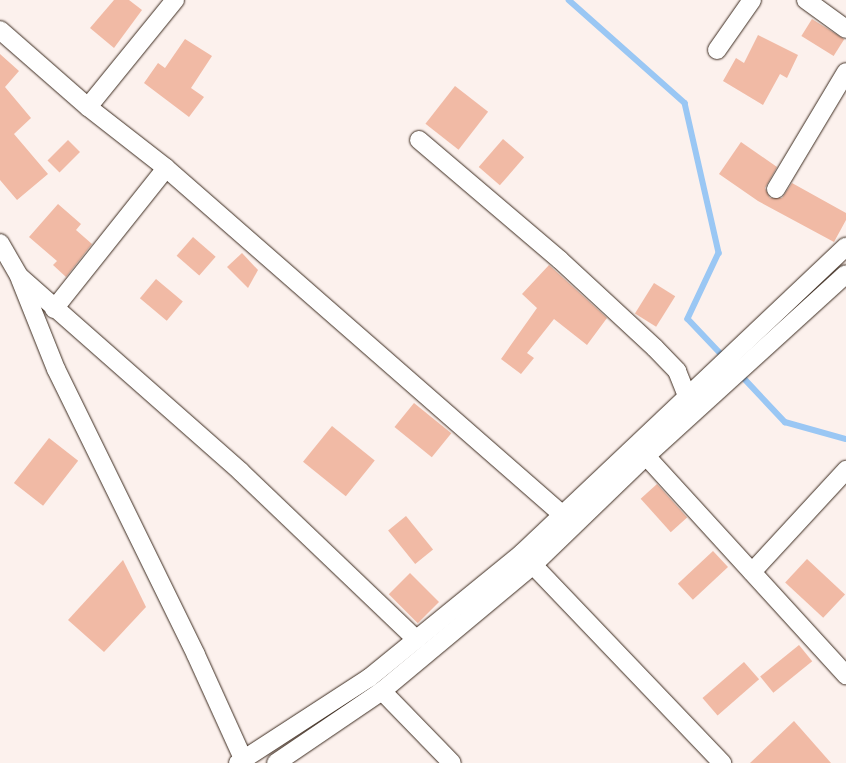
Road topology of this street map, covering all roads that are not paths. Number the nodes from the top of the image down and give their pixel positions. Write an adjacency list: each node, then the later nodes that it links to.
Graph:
1 (175, 0): 8 (street)
2 (752, 0): 6 (street)
3 (806, 0): 4 (street)
4 (846, 29)
5 (0, 30): 8 (street)
6 (717, 50)
7 (846, 72): 11 (street)
8 (88, 107): 10 (street)
9 (419, 140): 18 (street)
10 (166, 168): 16 (street); 21 (street)
11 (776, 190)
12 (0, 243): 15 (street)
13 (846, 247): 17 (street)
14 (846, 274): 17 (street)
15 (19, 276): 16 (street); 27 (street)
16 (54, 310): 24 (street)
17 (742, 358): 18 (street); 19 (street)
18 (692, 391): 21 (street)
19 (646, 456): 22 (street); 23 (street)
20 (846, 470): 23 (street)
21 (564, 516): 24 (street)
22 (533, 565): 26 (street); 30 (street)
23 (752, 572): 25 (street)
24 (417, 640): 27 (street)
25 (846, 675)
26 (382, 691): 28 (street); 29 (street)
27 (242, 762)
28 (276, 763)
29 (452, 763)
30 (722, 763)

